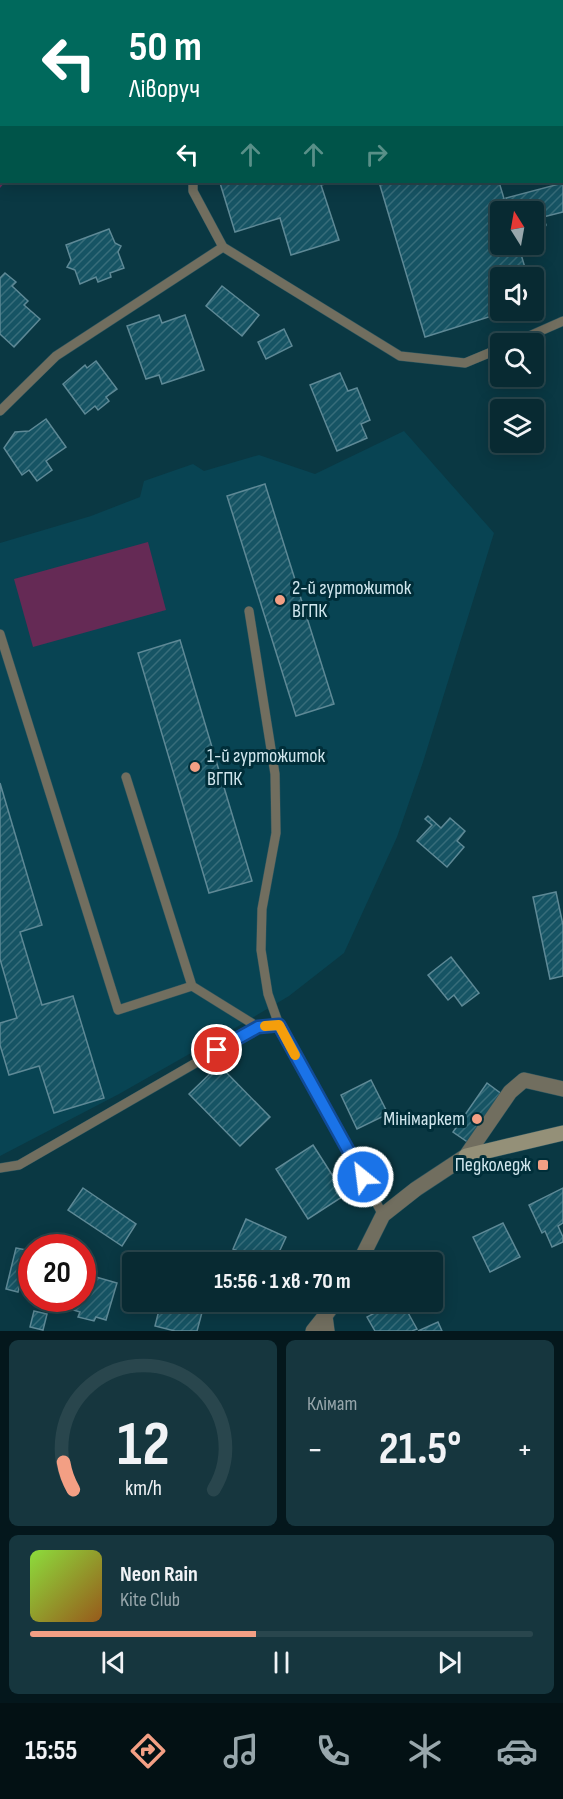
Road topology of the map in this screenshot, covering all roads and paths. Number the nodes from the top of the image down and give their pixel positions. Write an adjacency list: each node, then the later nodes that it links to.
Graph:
1 (193, 183): 2 (lane)
2 (223, 248): 5 (lane); 6 (lane)
3 (563, 321): 4 (lane)
4 (536, 333)
5 (490, 353)
6 (0, 411)
7 (249, 611): 11 (lane)
8 (0, 634): 10 (lane)
9 (126, 777): 10 (lane)
10 (192, 986): 12 (lane)
11 (279, 1025): 12 (lane); 17 (lane)
12 (258, 1027): 16 (lane)
13 (563, 1089): 15 (street)
14 (563, 1133): 15 (street)
15 (466, 1156): 17 (street)
16 (0, 1168)
17 (384, 1215): 18 (street)
18 (365, 1252)
19 (326, 1323): 20 (street)
20 (313, 1331)

